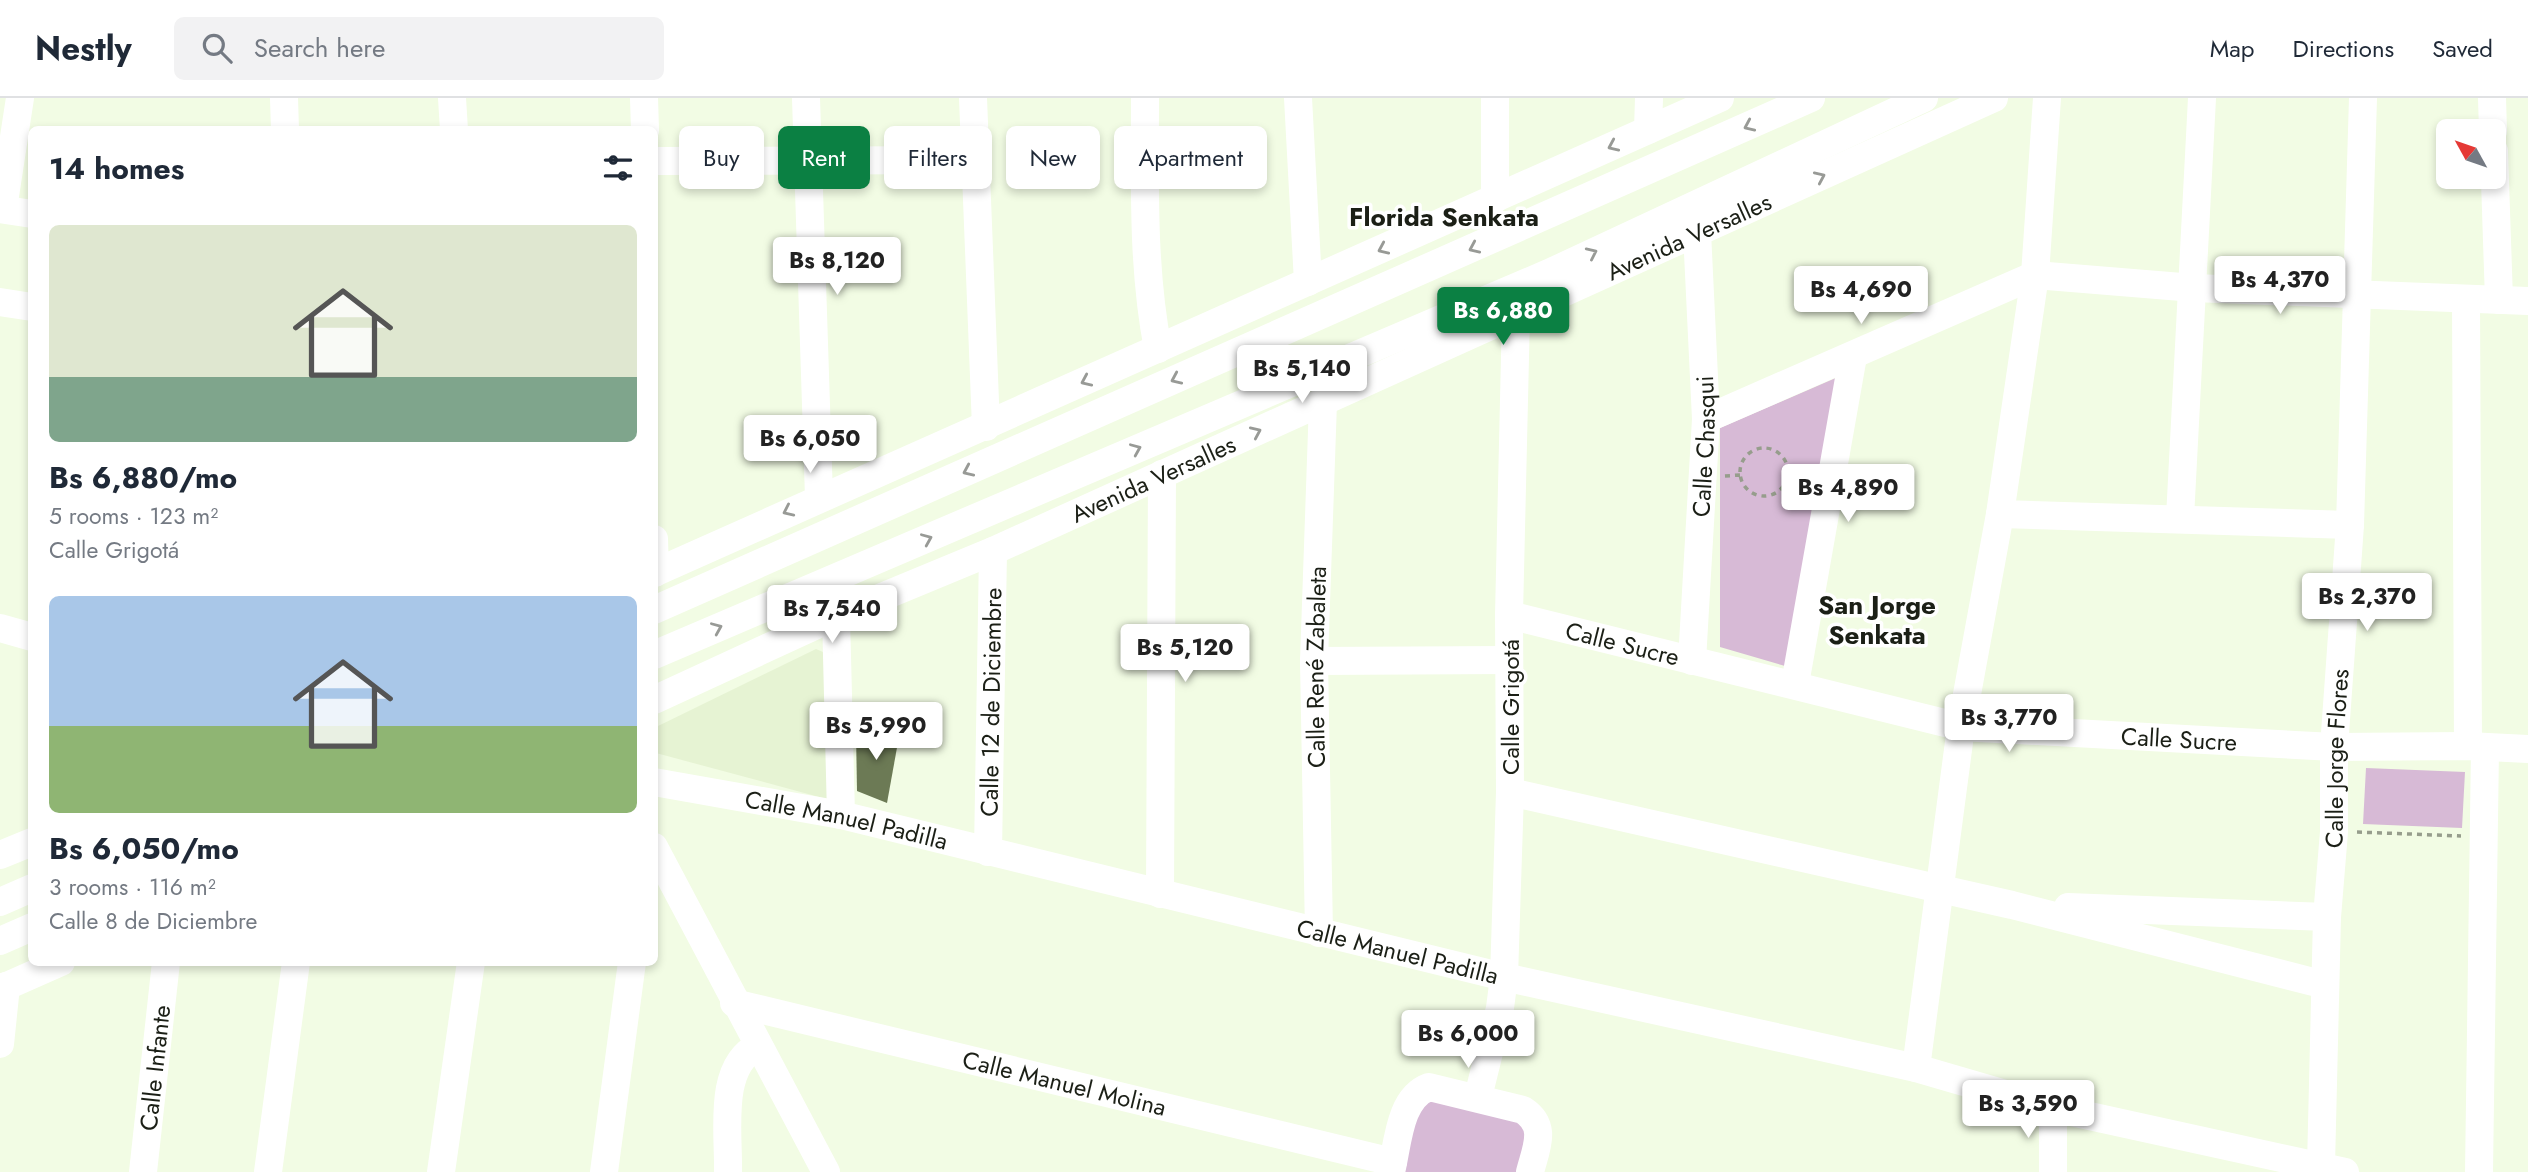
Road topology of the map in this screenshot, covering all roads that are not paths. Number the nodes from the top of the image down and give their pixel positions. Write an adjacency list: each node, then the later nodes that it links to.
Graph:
1 (20, 98): 32 (street)
2 (284, 98): 20 (street)
3 (452, 98): 21 (street)
4 (644, 98): 22 (street)
5 (806, 98): 23 (street)
6 (973, 98): 24 (street)
7 (1145, 98): 45 (street)
8 (1298, 98): 36 (street)
9 (1495, 98): 31 (street)
10 (1649, 98): 25 (street)
11 (1720, 98): 25 (street)
12 (1811, 98): 57 (street, one-way to 57)
13 (1924, 98): 62 (street, Avenida Versalles, one-way to 13)
14 (1994, 98): 34 (street, Avenida Versalles, one-way to 14)
15 (2047, 98): 35 (street)
16 (2202, 98): 37 (street)
17 (2363, 98): 38 (street, Calle Jorge Flores)
18 (2492, 98): 19 (street)
19 (2493, 119)
20 (285, 126)
21 (454, 126)
22 (645, 126)
23 (807, 126)
24 (974, 126)
25 (1648, 130): 31 (street, one-way to 31)
26 (778, 160): 27 (street)
27 (658, 161)
28 (810, 189): 51 (street)
29 (977, 189): 49 (street)
30 (2495, 189): 40 (street)
31 (1495, 199): 36 (street, one-way to 36)
32 (1, 209): 33 (street)
33 (28, 213)
34 (1698, 232): 44 (street, Avenida Versalles); 48 (street, Calle Chasqui)
35 (2035, 275): 37 (street); 46 (street); 52 (street)
36 (1308, 282): 45 (street)
37 (2194, 288): 38 (street); 53 (street)
38 (2358, 296): 39 (street); 54 (street, Calle Jorge Flores)
39 (2466, 299): 40 (street); 70 (street)
40 (2499, 300): 41 (street)
41 (2528, 301)
42 (0, 302): 43 (street)
43 (28, 306)
44 (1516, 314): 47 (street, Avenida Versalles); 58 (street, Calle Grigotá)
45 (1158, 349): 49 (street, one-way to 49)
46 (1853, 356): 48 (street); 66 (street)
47 (1323, 402): 50 (street, Avenida Versalles, one-way to 47); 64 (street, Calle René Zabaleta)
48 (1706, 419): 65 (street, Calle Chasqui)
49 (986, 426): 51 (street)
50 (1162, 474): 55 (street, Avenida Versalles); 81 (street)
51 (819, 497): 56 (street, one-way to 56)
52 (2000, 514): 53 (street); 68 (street)
53 (2180, 518): 54 (street)
54 (2350, 526): 69 (street, Calle Jorge Flores)
55 (993, 551): 59 (street, Avenida Versalles); 76 (street, Calle 12 de Diciembre)
56 (658, 572)
57 (658, 608)
58 (1509, 615): 63 (street, Calle Grigotá); 65 (street, Calle Sucre)
59 (836, 616): 67 (street, Avenida Versalles); 74 (street)
60 (0, 628): 61 (street)
61 (28, 636)
62 (658, 653)
63 (1509, 660): 64 (street); 73 (street, Calle Grigotá)
64 (1314, 661): 86 (street, Calle René Zabaleta)
65 (1692, 661): 66 (street, Calle Sucre)
66 (1796, 684): 68 (street, Calle Sucre)
67 (658, 698)
68 (1961, 727): 69 (street, Calle Sucre); 80 (street)
69 (2334, 747): 70 (street, Calle Sucre); 84 (street, Calle Jorge Flores)
70 (2476, 747): 71 (street, Calle Sucre); 113 (street)
71 (2528, 749)
72 (658, 783): 74 (street, Calle Manuel Padilla)
73 (1510, 792): 80 (street); 93 (street, Calle Grigotá)
74 (841, 815): 76 (street, Calle Manuel Padilla)
75 (28, 844): 77 (street)
76 (988, 852): 81 (street, Calle Manuel Padilla)
77 (0, 855)
78 (658, 863): 96 (street)
79 (28, 890): 82 (street)
80 (1940, 891): 83 (street); 99 (street)
81 (1160, 894): 86 (street, Calle Manuel Padilla)
82 (0, 902)
83 (2012, 905): 84 (street); 94 (street)
84 (2327, 917): 94 (street, Calle Jorge Flores)
85 (28, 929): 87 (street)
86 (1318, 933): 93 (street, Calle Manuel Padilla)
87 (0, 941)
88 (52, 966): 95 (street)
89 (166, 966): 105 (street, Calle Infante)
90 (295, 966): 106 (street)
91 (470, 966): 107 (street)
92 (631, 966): 108 (street)
93 (1504, 977): 99 (street, Calle Manuel Padilla); 100 (street, Calle Grigotá)
94 (2325, 985): 104 (street, Calle Jorge Flores)
95 (3, 988): 97 (street)
96 (734, 1003): 98 (street); 103 (street, Calle Manuel Molina)
97 (0, 1044)
98 (758, 1046): 109 (street); 110 (street)
99 (1916, 1068): 101 (street, Calle Manuel Padilla)
100 (1478, 1097): 103 (street); 111 (street)
101 (2053, 1108): 102 (street, Calle Manuel Padilla); 112 (street)
102 (2251, 1161): 104 (street, Calle Manuel Padilla)
103 (1392, 1167)
104 (2333, 1169)
105 (143, 1172)
106 (268, 1172)
107 (441, 1172)
108 (604, 1172)
109 (728, 1172)
110 (826, 1172)
111 (1530, 1172)
112 (2053, 1172)
113 (2479, 1172)

